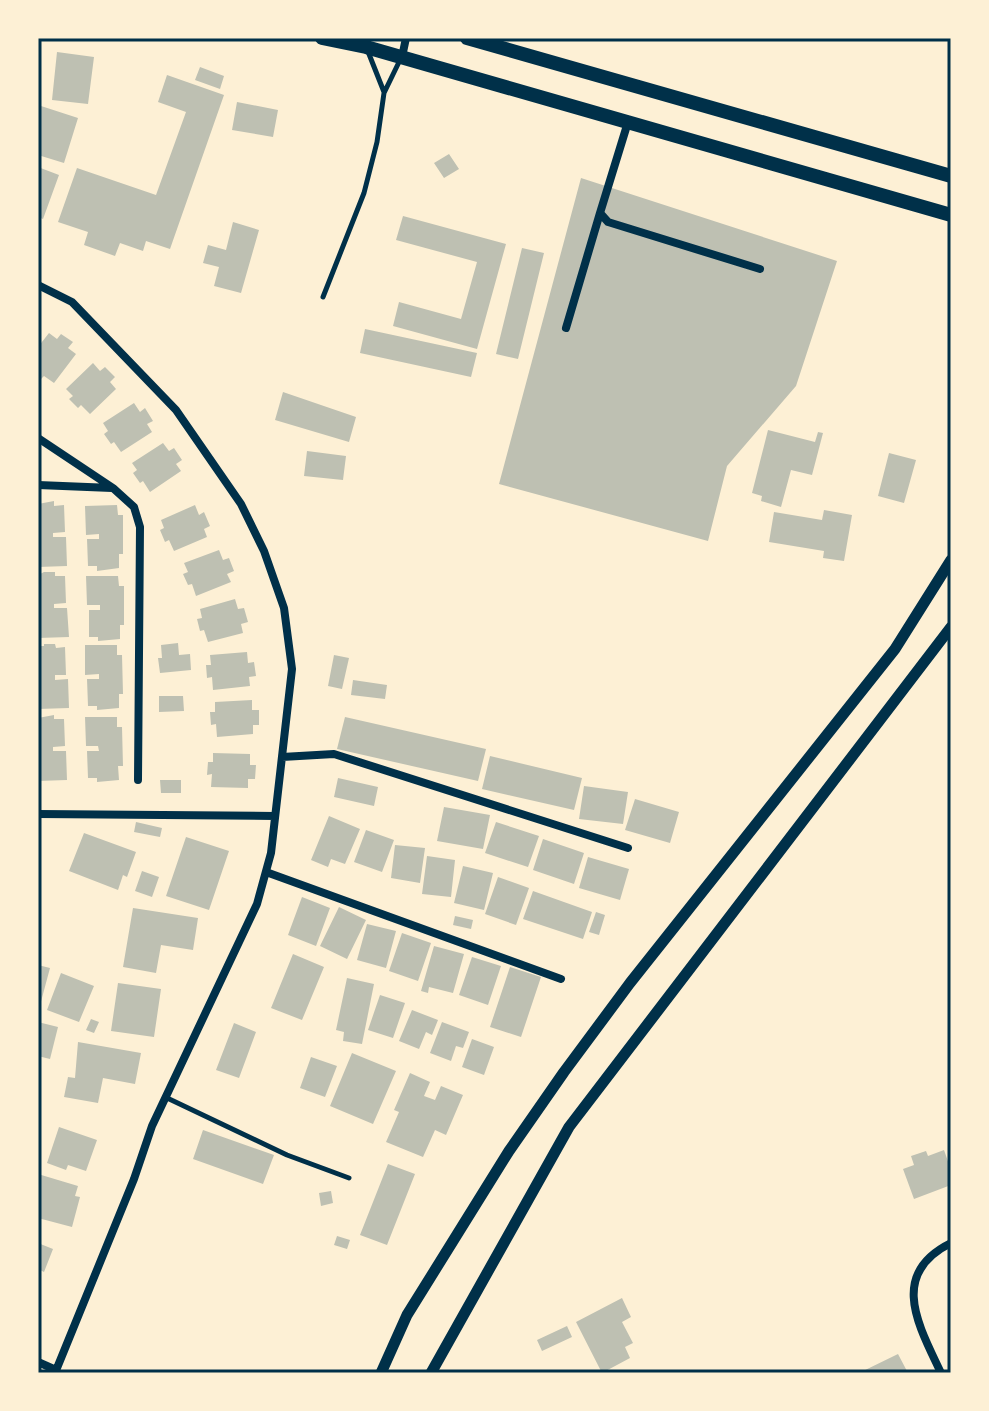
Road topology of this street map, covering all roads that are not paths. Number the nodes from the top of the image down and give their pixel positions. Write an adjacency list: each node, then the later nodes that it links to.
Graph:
1 (322, 38): 4 (main road)
2 (406, 38): 5 (street)
3 (467, 38): 8 (main road)
4 (367, 42): 5 (main road); 6 (lane)
5 (402, 57): 6 (lane); 7 (main road)
6 (384, 93): 13 (lane)
7 (628, 122): 9 (street); 10 (main road)
8 (951, 176)
9 (600, 213): 11 (street); 14 (street)
10 (951, 215)
11 (760, 269)
12 (38, 285): 20 (street)
13 (323, 297)
14 (566, 328)
15 (38, 438): 17 (street)
16 (38, 485): 17 (street)
17 (113, 488): 21 (street)
18 (951, 560): 32 (street)
19 (951, 627): 33 (street)
20 (282, 757): 23 (street); 24 (street)
21 (138, 780)
22 (38, 814): 23 (street)
23 (275, 816): 25 (street)
24 (628, 848)
25 (266, 872): 26 (street); 27 (street)
26 (561, 979)
27 (165, 1097): 28 (lane); 31 (street)
28 (349, 1178)
29 (951, 1243): 34 (street)
30 (38, 1362): 31 (street)
31 (56, 1372)
32 (381, 1373)
33 (431, 1373)
34 (941, 1373)

